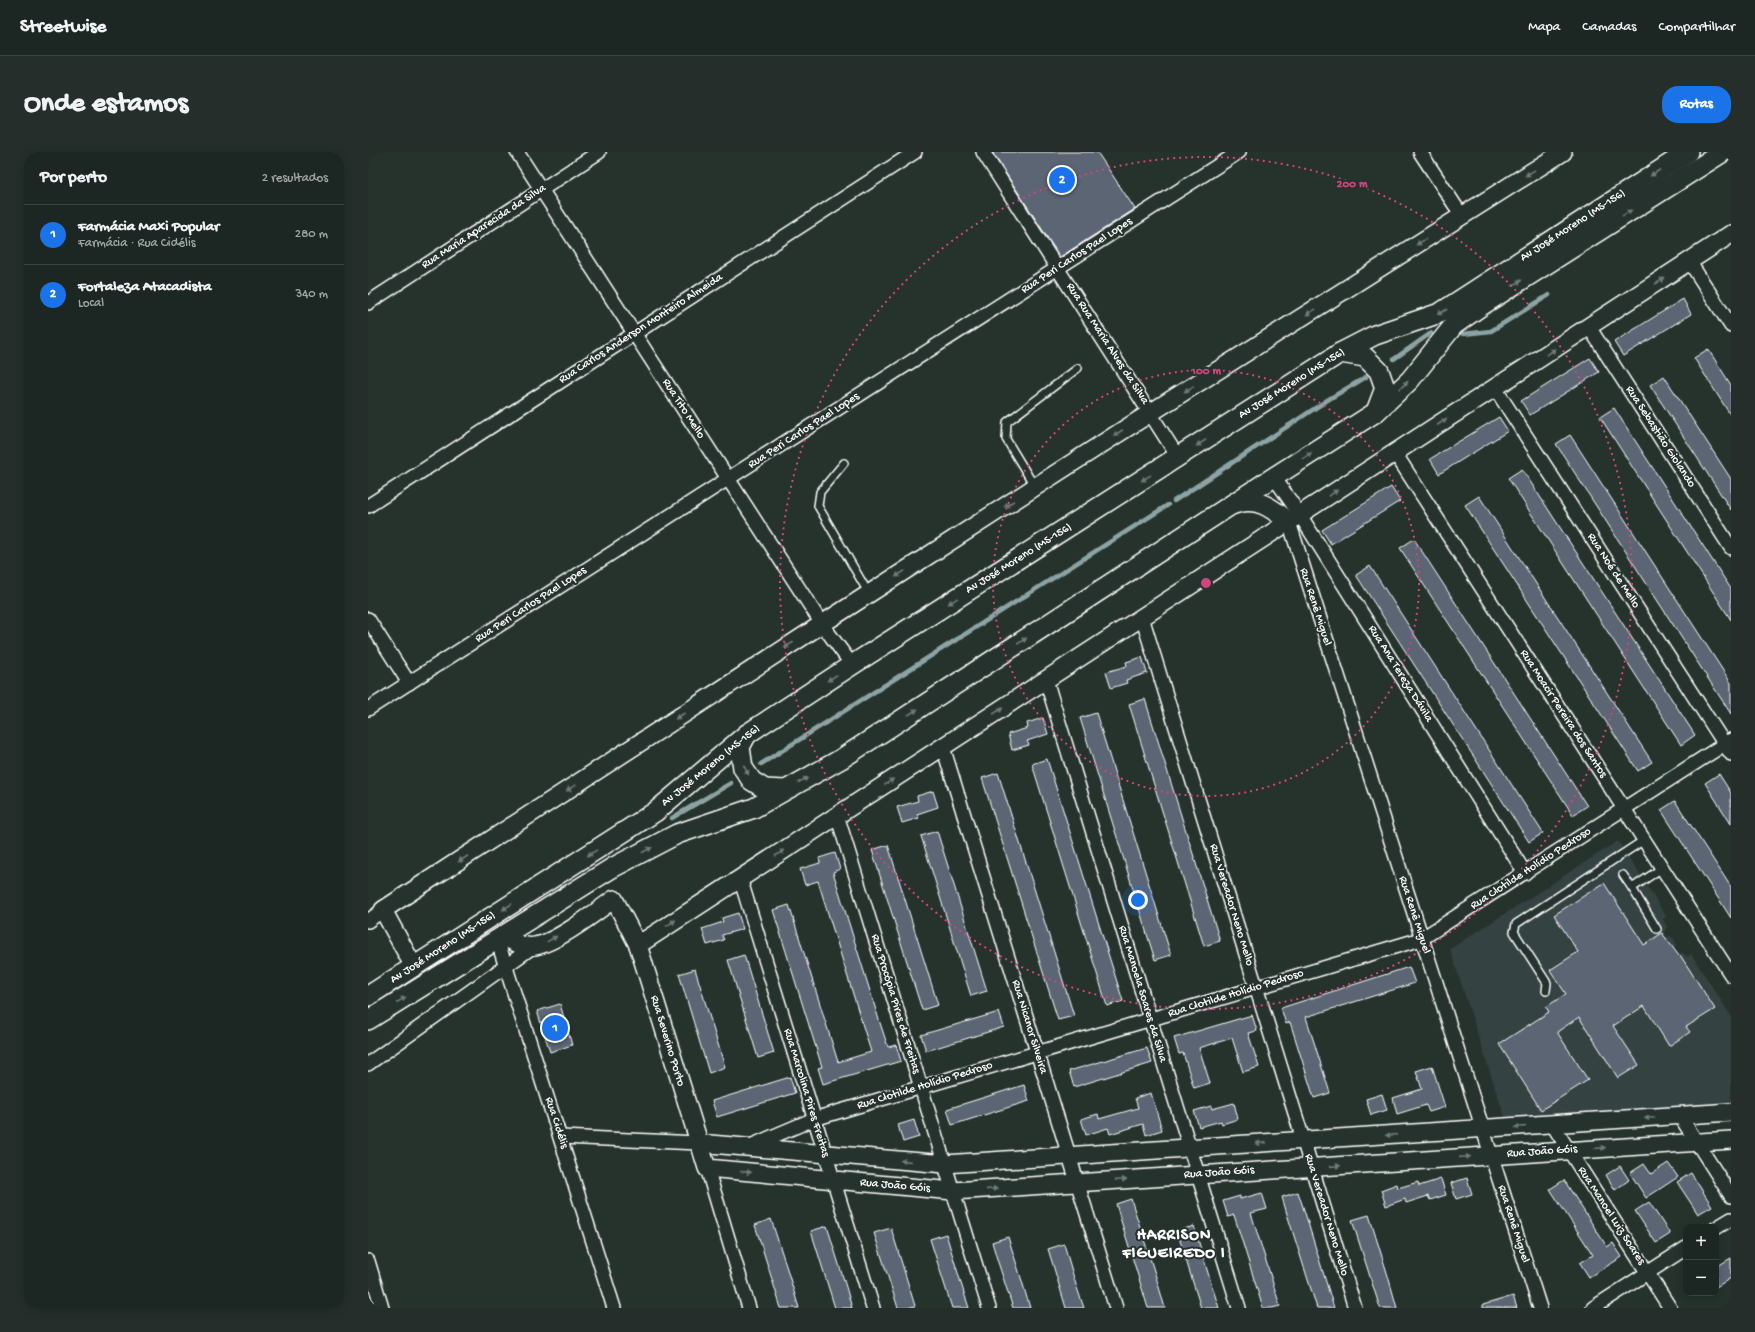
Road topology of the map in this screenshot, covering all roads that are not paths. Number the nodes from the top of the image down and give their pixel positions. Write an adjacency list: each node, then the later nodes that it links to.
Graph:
1 (517, 152): 10 (street, Rua Tito Mello)
2 (599, 152): 10 (street, Rua Maria Aparecida da Silva)
3 (915, 152): 18 (street, Rua Carlos Anderson Monteiro Almeida)
4 (983, 152): 14 (street, Rua Rua Maria Alves da Silva)
5 (1239, 152): 14 (street, Rua Peri Carlos Pael Lopes)
6 (1420, 152): 11 (street)
7 (1563, 152): 11 (street, one-way to 11)
8 (1688, 152): 19 (main road, Av José Moreno (MS-156), one-way to 19)
9 (1723, 152): 22 (main road, Av José Moreno (MS-156), one-way to 9)
10 (541, 190): 15 (street, Rua Maria Aparecida da Silva); 18 (street, Rua Tito Mello)
11 (1462, 216): 23 (street, one-way to 23)
12 (1731, 234): 13 (street)
13 (1690, 261): 16 (street); 17 (street, one-way to 13)
14 (1058, 268): 23 (street, Rua Rua Maria Alves da Silva); 28 (street, Rua Peri Carlos Pael Lopes)
15 (368, 303)
16 (1731, 326)
17 (1589, 327): 21 (street, one-way to 17); 33 (street, Rua Sebastião Giolando)
18 (634, 334): 28 (street, Rua Tito Mello); 31 (street, Rua Carlos Anderson Monteiro Almeida)
19 (1340, 353): 22 (main road); 25 (main road, Av José Moreno (MS-156), one-way to 25)
20 (1078, 368): 29 (lane)
21 (1495, 388): 24 (street, one-way to 21); 43 (street, Rua Noé de Mello)
22 (1376, 412): 27 (main road, Av José Moreno (MS-156), one-way to 22)
23 (1151, 413): 25 (street, Rua Rua Maria Alves da Silva); 29 (street, one-way to 29)
24 (1395, 453): 32 (street, one-way to 24); 46 (street, Rua Moacir Pereira dos Santos)
25 (1178, 457): 38 (main road, Av José Moreno (MS-156), one-way to 38)
26 (844, 463): 34 (lane)
27 (1274, 477): 30 (main road, Av José Moreno (MS-156)); 32 (street, Rua Ana Tereza Dávila)
28 (728, 479): 37 (street, Rua Tito Mello); 40 (street, Rua Peri Carlos Pael Lopes)
29 (1036, 487): 34 (street, one-way to 34)
30 (1233, 504): 32 (main road); 45 (main road, Av José Moreno (MS-156), one-way to 30)
31 (368, 506)
32 (1294, 518): 35 (street); 50 (street, Rua Ana Tereza Dávila); 58 (street, Rua Renê Miguel)
33 (1731, 548)
34 (869, 594): 37 (street)
35 (1142, 617): 39 (street); 64 (street, Rua Vereador Neno Mello)
36 (368, 619): 40 (street)
37 (822, 624): 38 (street, Rua Tito Mello); 54 (street, one-way to 54)
38 (852, 665): 42 (main road, Av José Moreno (MS-156), one-way to 42)
39 (1046, 680): 44 (street, one-way to 39); 67 (street, Rua Manoela Soares da Silva)
40 (409, 683): 41 (street, Rua Peri Carlos Pael Lopes)
41 (368, 709)
42 (747, 734): 45 (main road, one-way to 45); 61 (main road, Av José Moreno (MS-156), one-way to 61)
43 (1729, 746): 46 (street, Rua Clotilde Holídio Pedroso)
44 (943, 747): 47 (street, one-way to 44); 69 (street, Rua Nicanor Silveira)
45 (785, 790): 57 (main road, Av José Moreno (MS-156), one-way to 45)
46 (1624, 809): 48 (street, Rua Moacir Pereira dos Santos); 50 (street, Rua Clotilde Holídio Pedroso)
47 (837, 815): 52 (street, one-way to 47); 71 (street, Rua Procópia Pires de Freitas)
48 (1644, 840): 49 (street, Rua Moacir Pereira dos Santos); 65 (lane)
49 (1662, 868): 53 (lane); 63 (street, Rua Moacir Pereira dos Santos)
50 (1525, 873): 58 (street, Rua Clotilde Holídio Pedroso)
51 (1623, 875): 53 (lane)
52 (740, 878): 59 (street, one-way to 52); 74 (street, Rua Marcolina Pires Freitas)
53 (1632, 888): 56 (lane)
54 (383, 910): 55 (street); 61 (street)
55 (368, 921)
56 (1657, 929)
57 (500, 937): 60 (street); 62 (street, Rua Cidélis); 68 (main road, Av José Moreno (MS-156), one-way to 57)
58 (1421, 939): 64 (street, Rua Clotilde Holídio Pedroso); 76 (street, Rua Renê Miguel)
59 (638, 945): 60 (street, Rua Severino Porto, one-way to 59); 81 (street, Rua Severino Porto)
60 (534, 946): 62 (street)
61 (414, 967): 66 (main road, Av José Moreno (MS-156))
62 (506, 967): 70 (street); 77 (street, Rua Cidélis)
63 (1731, 974)
64 (1256, 988): 67 (street, Rua Clotilde Holídio Pedroso); 79 (street, Rua Vereador Neno Mello)
65 (1546, 991)
66 (368, 996)
67 (1150, 1019): 69 (street, Rua Clotilde Holídio Pedroso); 83 (street, Rua Manoela Soares da Silva)
68 (368, 1020)
69 (1037, 1053): 71 (street, Rua Clotilde Holídio Pedroso); 86 (street, Rua Nicanor Silveira)
70 (368, 1064)
71 (921, 1087): 74 (street, Rua Clotilde Holídio Pedroso); 88 (street, Rua Procópia Pires de Freitas)
72 (1731, 1112): 73 (street)
73 (1680, 1116): 75 (street, one-way to 75); 80 (street)
74 (814, 1119): 82 (street, Rua Clotilde Holídio Pedroso); 85 (street, Rua Marcolina Pires Freitas)
75 (1552, 1124): 76 (street, one-way to 76); 84 (street, Rua Manoel Luiz Soares)
76 (1482, 1130): 79 (street, one-way to 79); 87 (street, Rua Renê Miguel)
77 (561, 1137): 81 (street); 102 (street, Rua Cidélis)
78 (1731, 1140): 80 (street, Rua João Góis)
79 (1303, 1141): 83 (street, one-way to 83); 89 (street, Rua Vereador Neno Mello)
80 (1696, 1142): 84 (street, Rua João Góis, one-way to 80); 95 (street)
81 (698, 1143): 82 (street, Rua Clotilde Holídio Pedroso); 90 (street, Rua Severino Porto)
82 (747, 1148): 85 (street)
83 (1190, 1148): 86 (street); 91 (street, Rua Manoela Soares da Silva)
84 (1569, 1150): 87 (street, Rua João Góis); 100 (street, Rua Manoel Luiz Soares)
85 (825, 1154): 88 (street, one-way to 85); 92 (street, Rua Marcolina Pires Freitas)
86 (1069, 1156): 88 (street); 93 (street, Rua Nicanor Silveira)
87 (1491, 1156): 89 (street, Rua João Góis, one-way to 87); 109 (street, Rua Renê Miguel)
88 (944, 1164): 94 (street, Rua Procópia Pires de Freitas)
89 (1312, 1167): 91 (street, Rua João Góis); 108 (street, Rua Vereador Neno Mello)
90 (707, 1168): 92 (street, Rua João Góis, one-way to 92); 103 (street, Rua Severino Porto)
91 (1199, 1175): 93 (street, Rua João Góis, one-way to 91); 107 (street, Rua Manoela Soares da Silva)
92 (834, 1180): 94 (street, Rua João Góis); 104 (street, Rua Marcolina Pires Freitas)
93 (1078, 1183): 94 (street, Rua João Góis, one-way to 93); 106 (street, Rua Nicanor Silveira)
94 (953, 1191): 105 (street, Rua Procópia Pires de Freitas)
95 (1731, 1196)
96 (1731, 1219): 97 (street)
97 (1719, 1226)
98 (1683, 1250): 100 (street)
99 (368, 1261): 101 (street)
100 (1648, 1273): 110 (street); 111 (street, Rua Manoel Luiz Soares)
101 (382, 1308)
102 (614, 1308)
103 (749, 1308)
104 (873, 1308)
105 (989, 1308)
106 (1116, 1308)
107 (1239, 1308)
108 (1355, 1308)
109 (1540, 1308)
110 (1593, 1308)
111 (1670, 1308)

